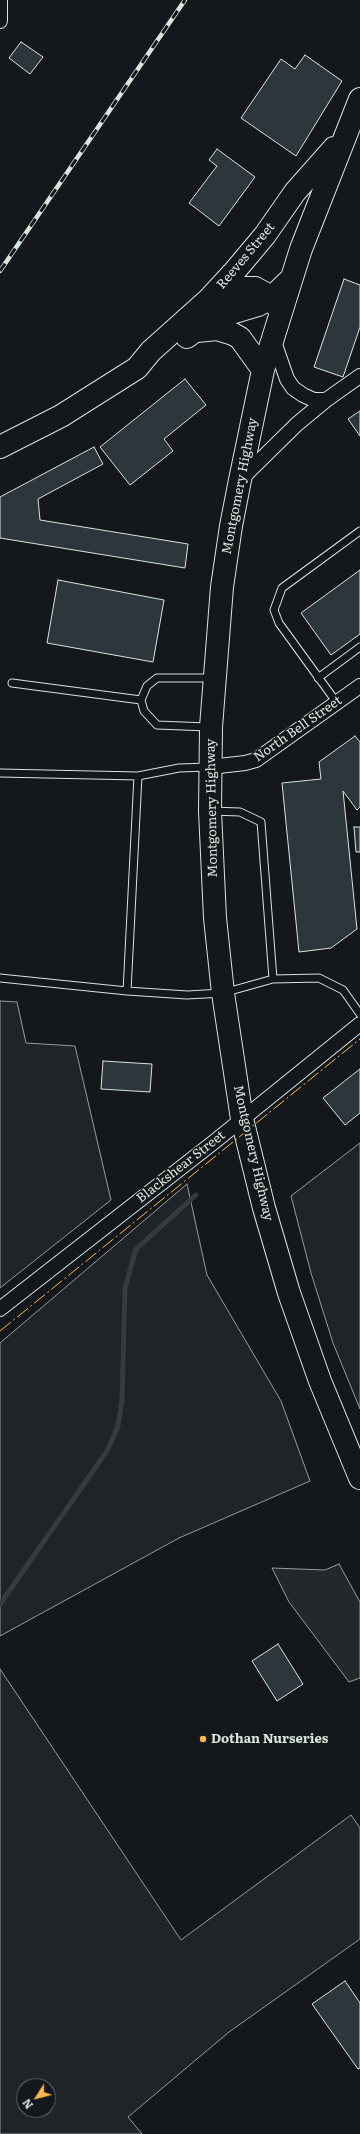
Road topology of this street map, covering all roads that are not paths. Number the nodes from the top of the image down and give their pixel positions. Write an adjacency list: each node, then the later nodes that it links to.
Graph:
1 (0, 1): 2 (street)
2 (0, 21)
3 (360, 99): 4 (main road, Montgomery Highway)
4 (345, 135): 5 (main road, Reeves Street); 6 (main road, Montgomery Highway)
5 (208, 300): 6 (main road); 9 (main road, Reeves Street)
6 (275, 308): 7 (main road, Reeves Street); 8 (main road, Montgomery Highway)
7 (194, 331): 9 (main road, Reeves Street); 10 (main road)
8 (273, 339): 10 (main road, Montgomery Highway); 12 (street)
9 (137, 368): 13 (main road, Reeves Street)
10 (264, 370): 14 (main road, Montgomery Highway)
11 (360, 376): 12 (street)
12 (326, 400): 14 (street)
13 (0, 447)
14 (240, 480): 17 (main road, Montgomery Highway)
15 (360, 531): 18 (lane)
16 (360, 647): 18 (lane)
17 (214, 678): 21 (lane); 23 (main road, Montgomery Highway)
18 (318, 678): 22 (lane)
19 (12, 683): 21 (lane)
20 (360, 686): 22 (street, North Bell Street)
21 (141, 700): 23 (lane)
22 (337, 703): 24 (street, North Bell Street)
23 (212, 727): 24 (main road, Montgomery Highway)
24 (210, 767): 26 (lane); 27 (main road, Montgomery Highway)
25 (0, 773): 26 (lane)
26 (138, 776): 30 (lane)
27 (210, 811): 29 (lane); 31 (main road, Montgomery Highway)
28 (0, 978): 30 (lane)
29 (273, 979): 31 (lane); 32 (lane)
30 (127, 992): 31 (lane)
31 (223, 993): 34 (main road, Montgomery Highway)
32 (360, 1014)
33 (360, 1024): 34 (street, Blackshear Street)
34 (242, 1118): 35 (street, Blackshear Street); 36 (main road, Montgomery Highway)
35 (0, 1309)
36 (360, 1478)

